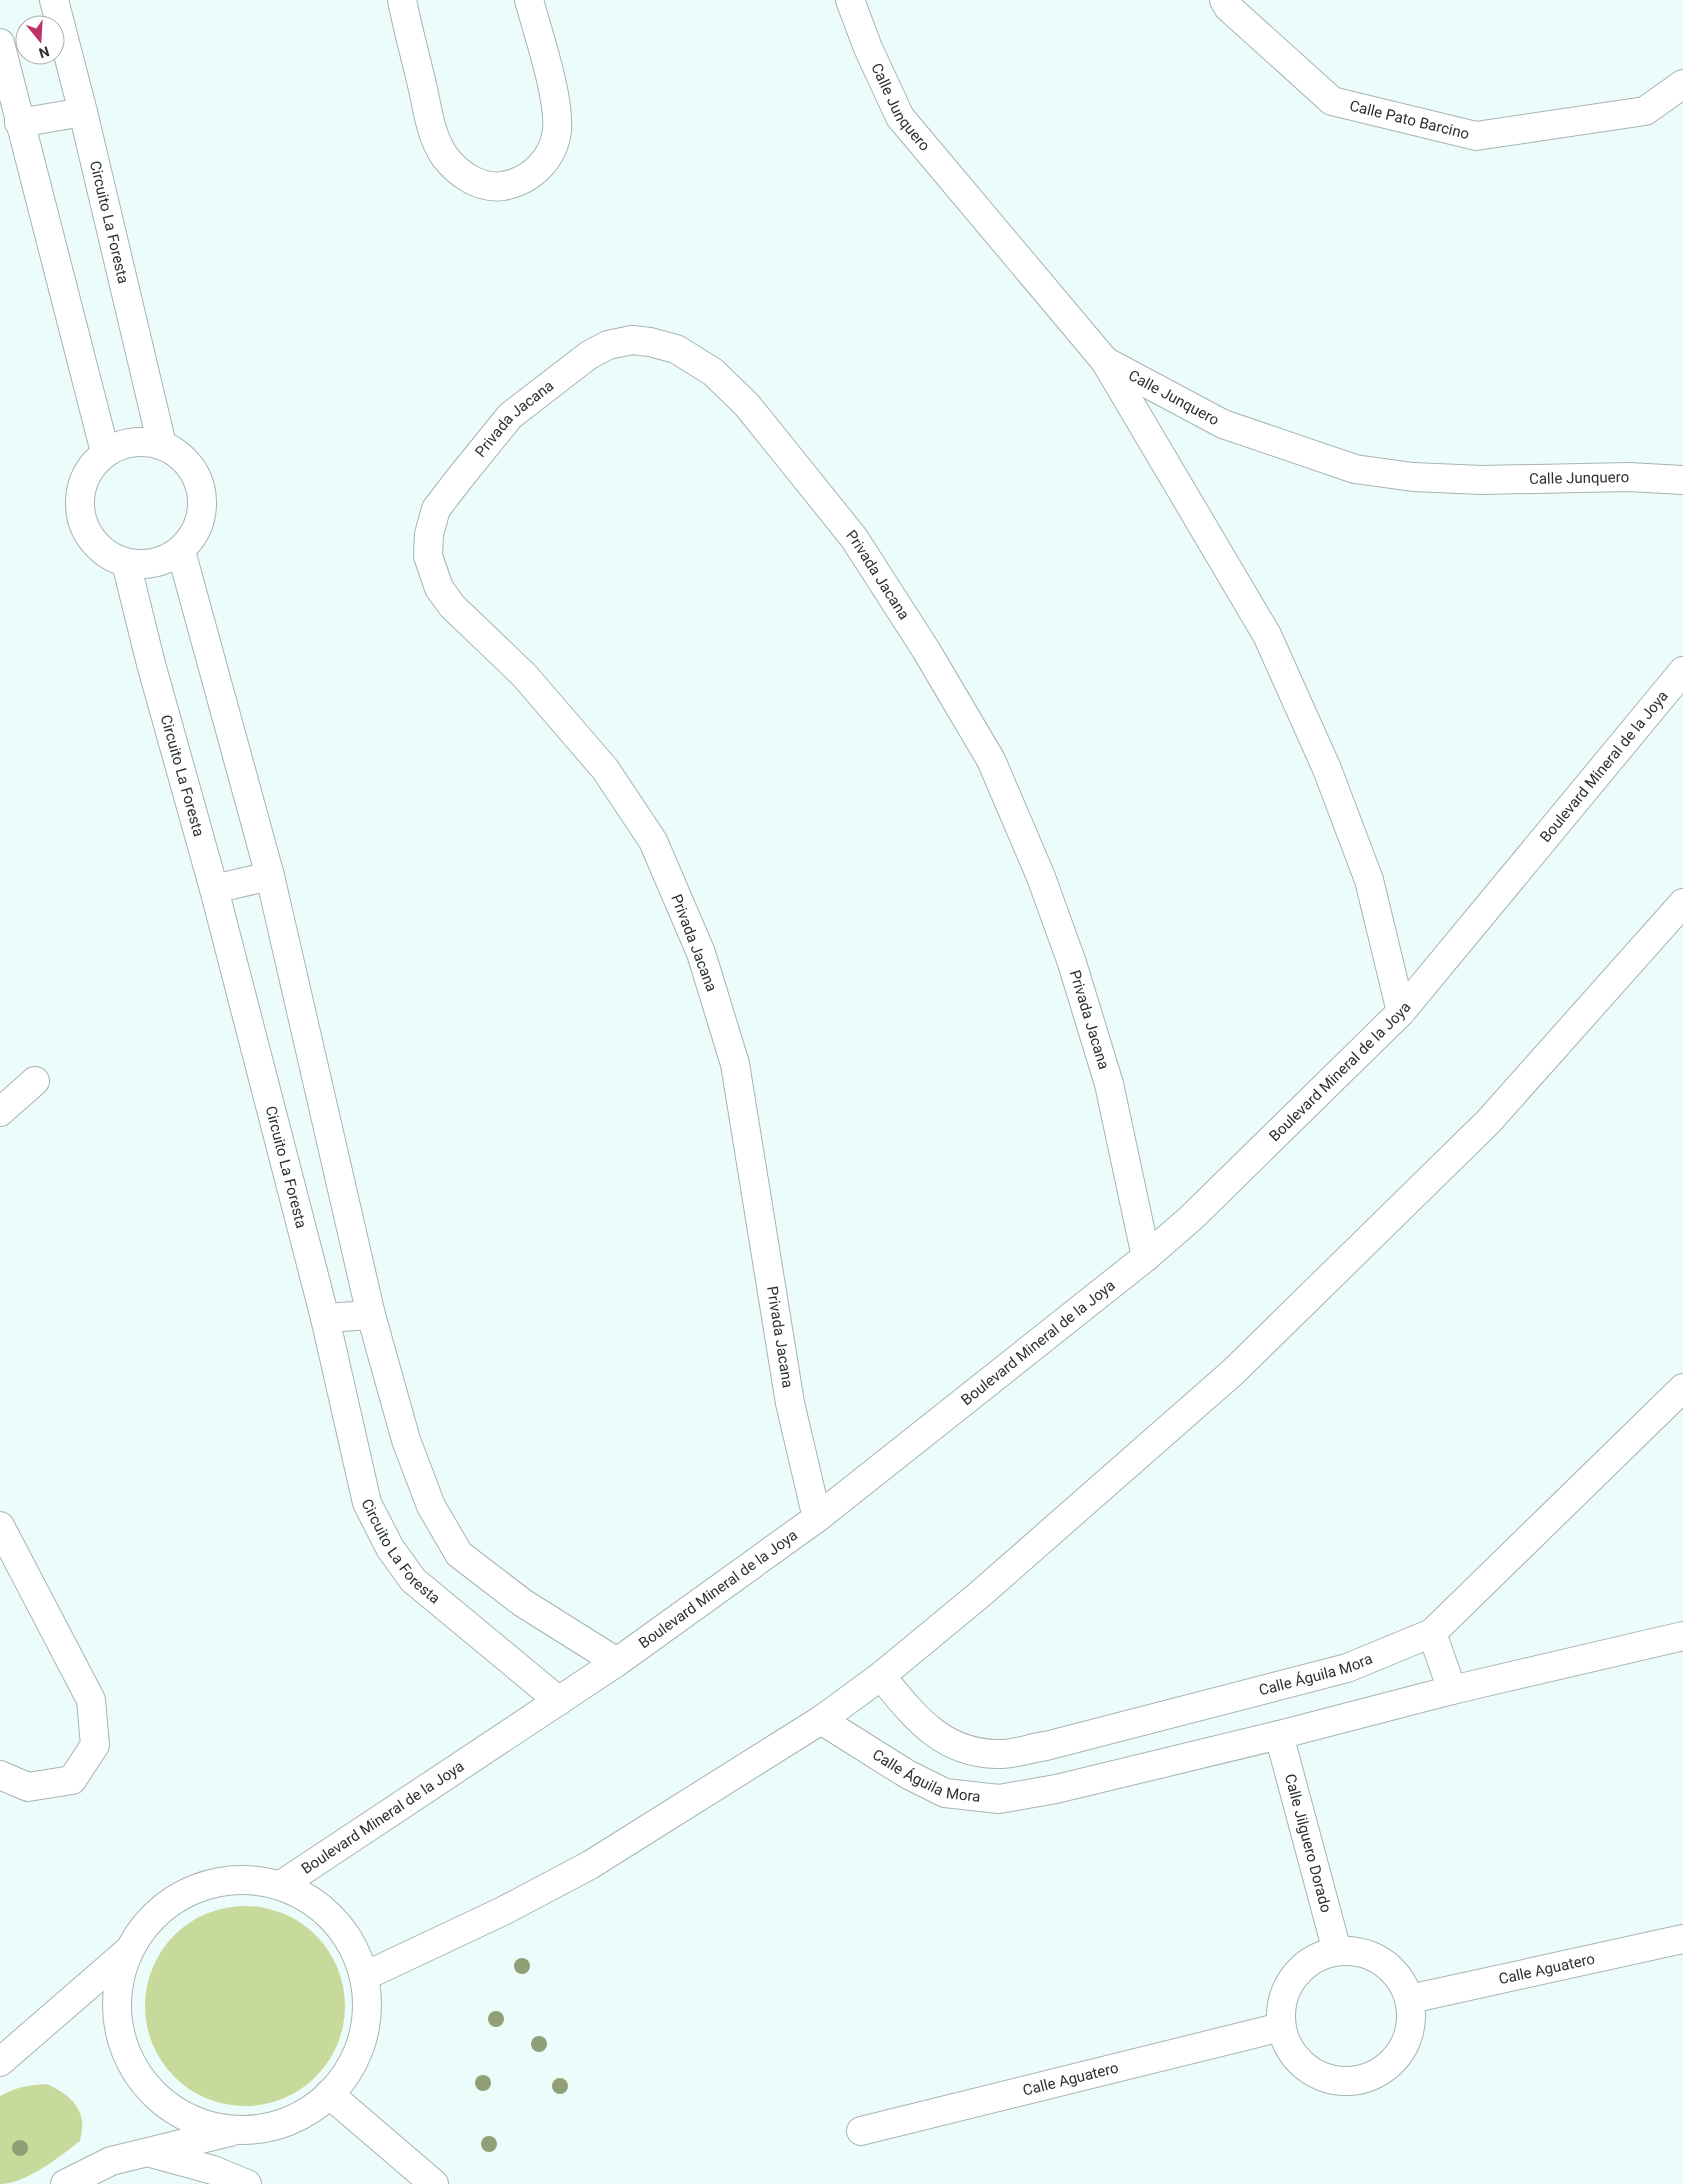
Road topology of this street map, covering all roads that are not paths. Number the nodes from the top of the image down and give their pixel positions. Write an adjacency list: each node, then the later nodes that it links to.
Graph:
1 (54, 0): 8 (street, Circuito La Foresta)
2 (402, 0): 3 (street)
3 (529, 0)
4 (850, 0): 10 (street, Calle Junquero)
5 (1224, 0): 7 (street, Calle Pato Barcino)
6 (0, 43): 9 (street)
7 (1683, 84)
8 (83, 112): 9 (street); 11 (street, Circuito La Foresta)
9 (19, 123): 12 (street)
10 (1105, 361): 13 (street, Calle Junquero); 20 (street)
11 (162, 445): 12 (street); 14 (street)
12 (105, 452): 15 (street)
13 (1683, 480)
14 (181, 551): 15 (street); 17 (street)
15 (126, 563): 18 (street, Circuito La Foresta)
16 (1683, 671): 20 (street, Boulevard Mineral de la Joya)
17 (270, 876): 18 (street); 24 (street)
18 (214, 889): 25 (street, Circuito La Foresta)
19 (1683, 903): 32 (street)
20 (1401, 1012): 23 (street, Boulevard Mineral de la Joya)
21 (35, 1081): 22 (street)
22 (0, 1112)
23 (1146, 1257): 27 (street, Boulevard Mineral de la Joya); 27 (street, Privada Jacana)
24 (371, 1315): 25 (street); 31 (street)
25 (325, 1318): 34 (street, Circuito La Foresta)
26 (1683, 1388): 29 (street, Calle Águila Mora)
27 (817, 1518): 31 (street, Boulevard Mineral de la Joya)
28 (0, 1526): 37 (street)
29 (1432, 1633): 32 (street, Calle Águila Mora); 33 (street)
30 (1683, 1636): 33 (street, Calle Águila Mora)
31 (617, 1662): 34 (street, Boulevard Mineral de la Joya)
32 (881, 1676): 35 (street)
33 (1452, 1690): 36 (street, Calle Águila Mora)
34 (558, 1701): 38 (street, Boulevard Mineral de la Joya)
35 (821, 1720): 36 (street, Calle Águila Mora); 42 (street)
36 (1279, 1735): 41 (street, Calle Jilguero Dorado)
37 (0, 1775)
38 (281, 1885): 40 (street); 42 (street)
39 (1683, 1938): 43 (street, Calle Aguatero)
40 (128, 1951): 45 (street); 47 (street)
41 (1337, 1951): 43 (street); 44 (street)
42 (365, 1976): 46 (street)
43 (1410, 1999): 44 (street)
44 (1281, 2027): 48 (street, Calle Aguatero)
45 (0, 2062)
46 (329, 2094): 47 (street); 52 (street)
47 (239, 2130): 49 (street)
48 (861, 2131)
49 (147, 2152): 50 (street); 51 (street)
50 (65, 2184)
51 (247, 2184)
52 (434, 2184)

